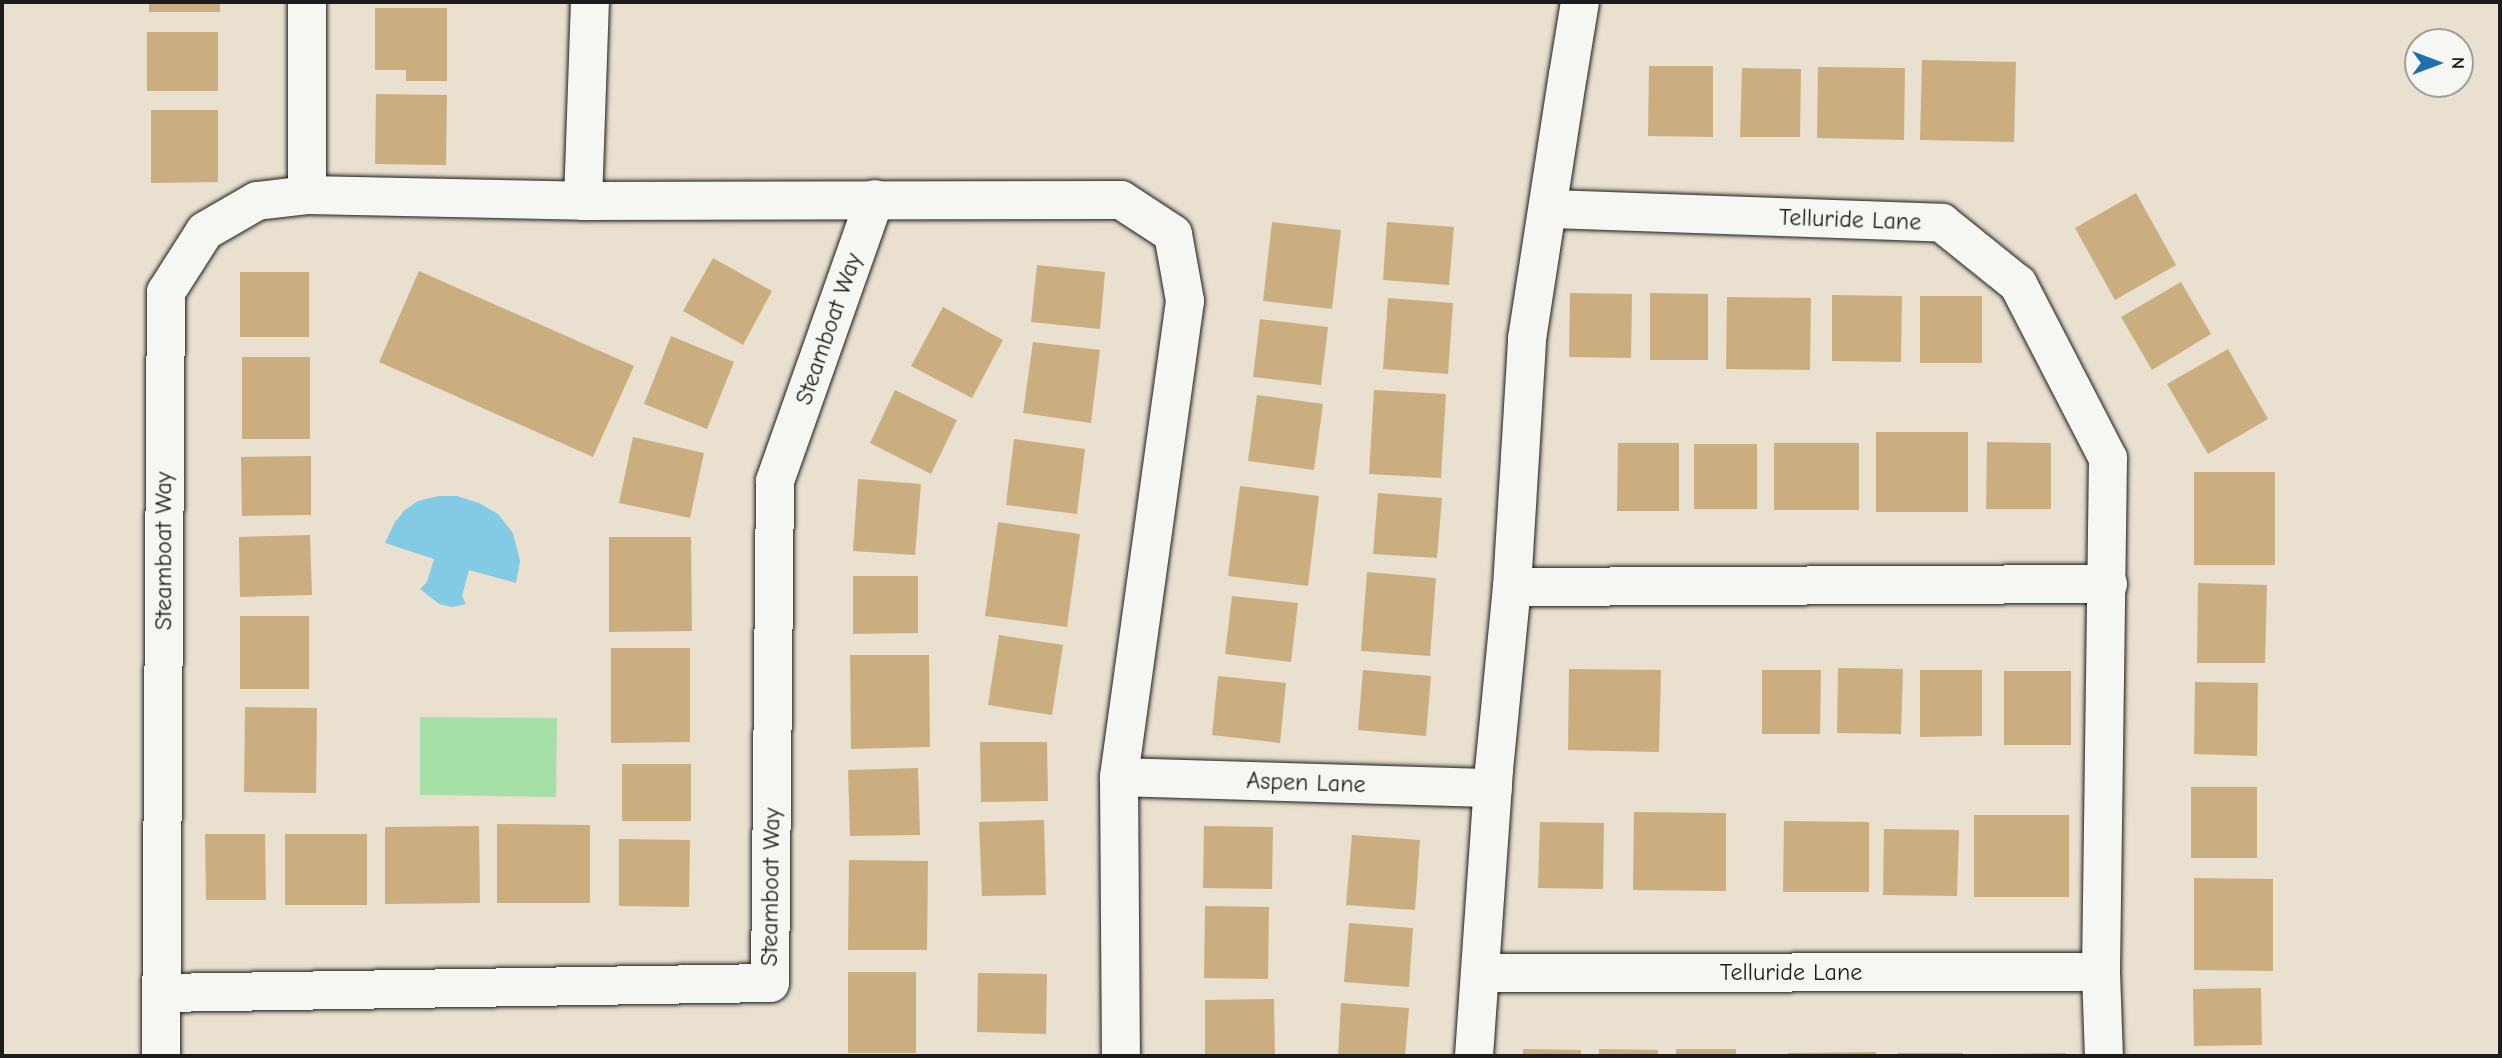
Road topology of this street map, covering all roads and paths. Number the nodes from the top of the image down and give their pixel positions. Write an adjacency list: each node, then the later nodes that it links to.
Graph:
1 (307, 2): 4 (street)
2 (590, 2): 6 (street)
3 (1580, 2): 7 (street)
4 (307, 194): 6 (street, Steamboat Way); 14 (street, Steamboat Way)
5 (875, 199): 6 (street, Steamboat Way); 10 (street, Steamboat Way); 14 (street, Steamboat Way)
6 (583, 201)
7 (1549, 209): 8 (street, Telluride Lane); 9 (street)
8 (2108, 584): 9 (street); 12 (street, Telluride Lane)
9 (1512, 587): 11 (street)
10 (1119, 777): 11 (street, Aspen Lane); 16 (street, Steamboat Way)
11 (1493, 788): 13 (street)
12 (2101, 972): 13 (street, Telluride Lane); 18 (street, Telluride Lane)
13 (1480, 974): 17 (street)
14 (161, 993): 15 (street, Steamboat Way)
15 (161, 1056)
16 (1121, 1056)
17 (1474, 1056)
18 (2104, 1056)

